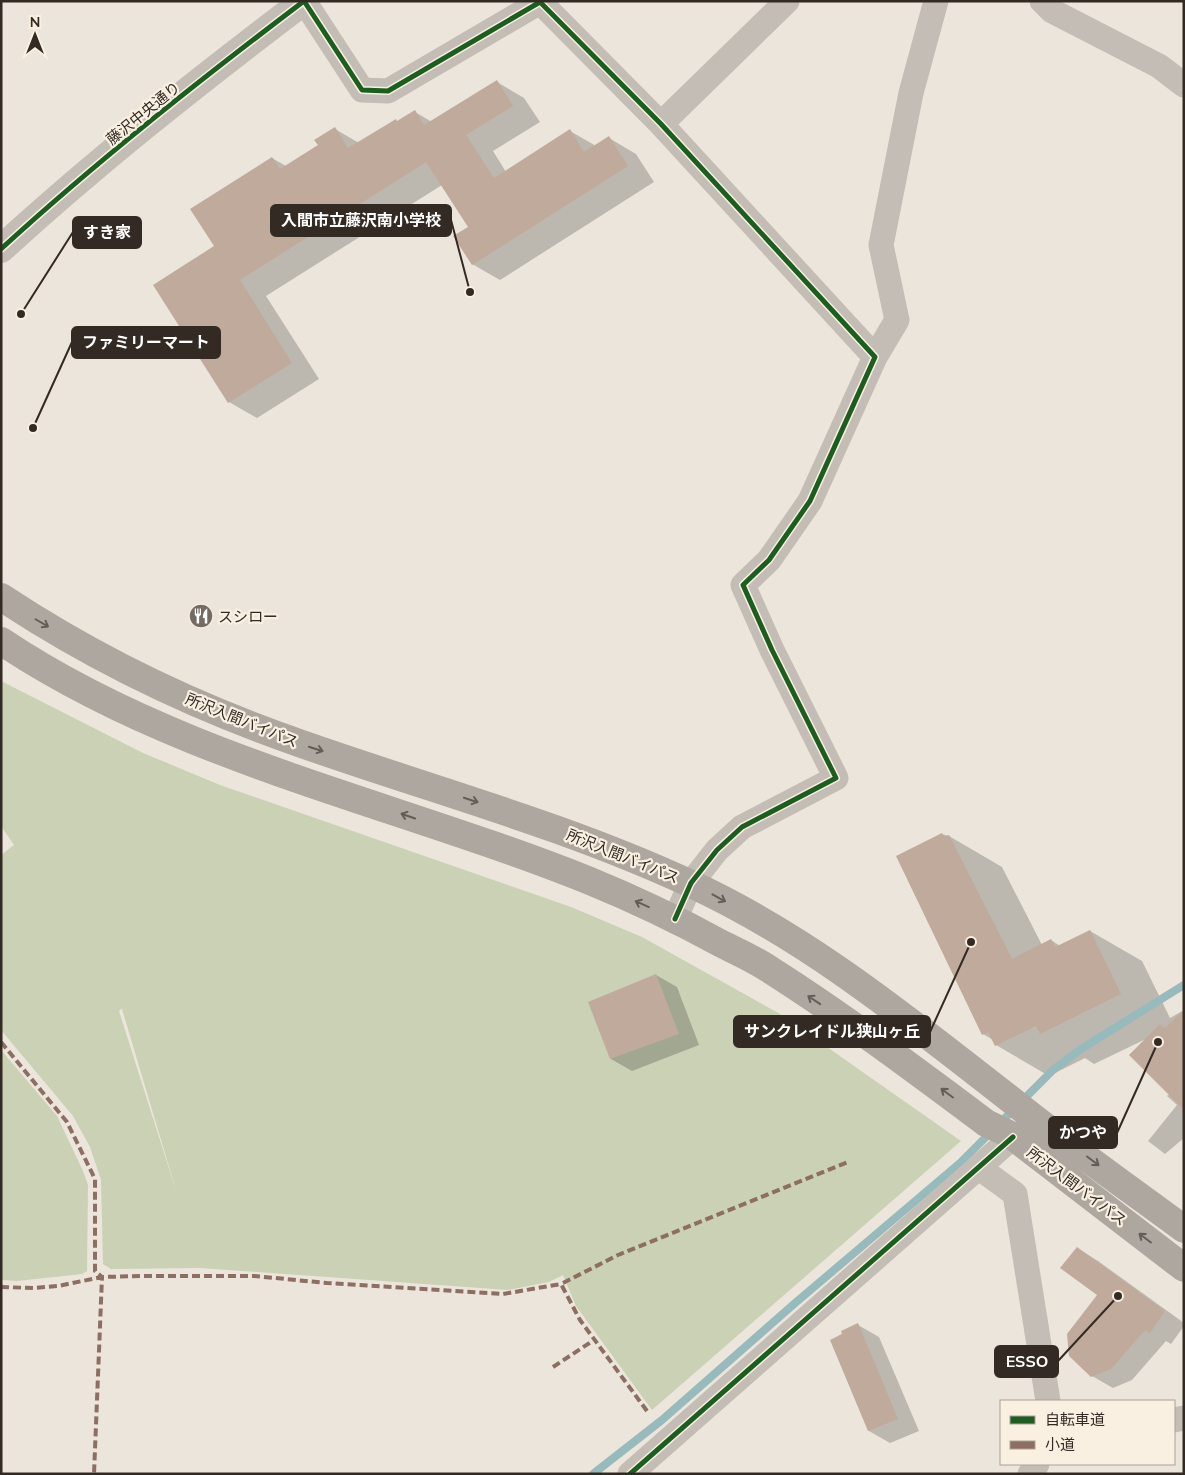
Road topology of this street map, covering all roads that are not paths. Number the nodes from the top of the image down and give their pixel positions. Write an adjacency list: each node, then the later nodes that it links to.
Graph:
1 (304, 1): 6 (street); 7 (street, 藤沢中央通り)
2 (787, 1): 6 (street)
3 (936, 1): 8 (street)
4 (1042, 1): 5 (street)
5 (1184, 85)
6 (661, 124): 8 (street)
7 (1, 249)
8 (875, 357): 11 (street)
9 (1, 596): 11 (highway, 所沢入間バイパス, one-way to 11)
10 (1, 641): 12 (highway, 所沢入間バイパス, one-way to 10)
11 (691, 883): 12 (street); 15 (highway, 所沢入間バイパス, one-way to 15)
12 (675, 919): 13 (highway, 所沢入間バイパス, one-way to 12)
13 (1012, 1136): 14 (street); 16 (highway, 所沢入間バイパス, one-way to 13)
14 (978, 1167): 17 (street); 18 (street)
15 (1184, 1229)
16 (1184, 1268)
17 (1048, 1400)
18 (630, 1474)

